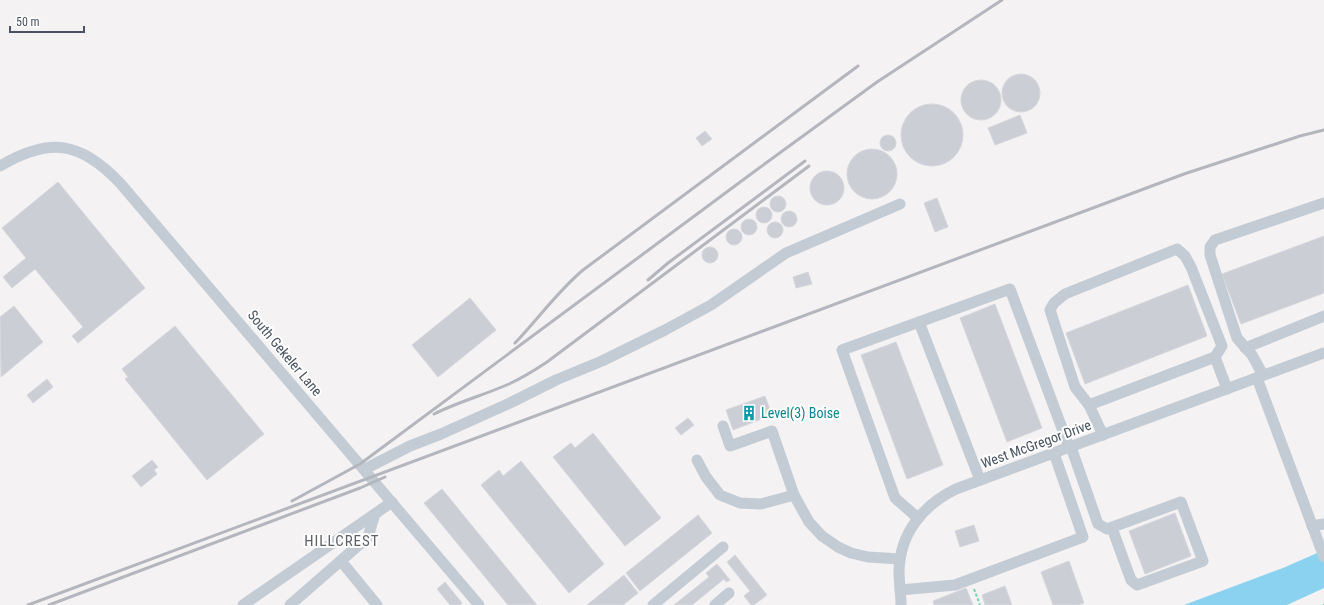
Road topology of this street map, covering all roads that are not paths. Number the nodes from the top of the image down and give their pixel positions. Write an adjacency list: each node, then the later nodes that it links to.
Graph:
1 (0, 166): 17 (street, South Gekeler Lane)
2 (1324, 203): 6 (street)
3 (900, 204): 17 (street)
4 (1324, 316): 6 (street)
5 (919, 322): 14 (street); 18 (street); 22 (street)
6 (1245, 348): 9 (street)
7 (1324, 353): 9 (street, West McGregor Drive)
8 (1215, 357): 10 (street); 11 (street); 11 (street)
9 (1260, 376): 10 (street, West McGregor Drive); 24 (street)
10 (1227, 389): 13 (street, West McGregor Drive)
11 (1089, 405): 13 (street)
12 (723, 426): 19 (street)
13 (1103, 435): 14 (street, West McGregor Drive)
14 (1070, 447): 15 (street, West McGregor Drive); 25 (street)
15 (1054, 453): 18 (street, West McGregor Drive); 30 (street)
16 (697, 460): 19 (street)
17 (365, 469): 20 (street, South Gekeler Lane)
18 (980, 480): 22 (street, West McGregor Drive)
19 (794, 495): 28 (street)
20 (392, 502): 21 (street); 35 (street, South Gekeler Lane)
21 (375, 514): 29 (street); 32 (street)
22 (918, 518): 28 (street, West McGregor Drive)
23 (1324, 524): 24 (street)
24 (1312, 526): 27 (street)
25 (1112, 528): 25 (street)
26 (723, 546): 36 (street)
27 (1324, 557)
28 (900, 559): 30 (street, West McGregor Drive)
29 (341, 561): 33 (street); 34 (street)
30 (900, 590): 38 (street, West McGregor Drive)
31 (729, 593): 37 (street)
32 (243, 605)
33 (290, 605)
34 (377, 605)
35 (479, 605)
36 (653, 605)
37 (715, 605)
38 (901, 605)

